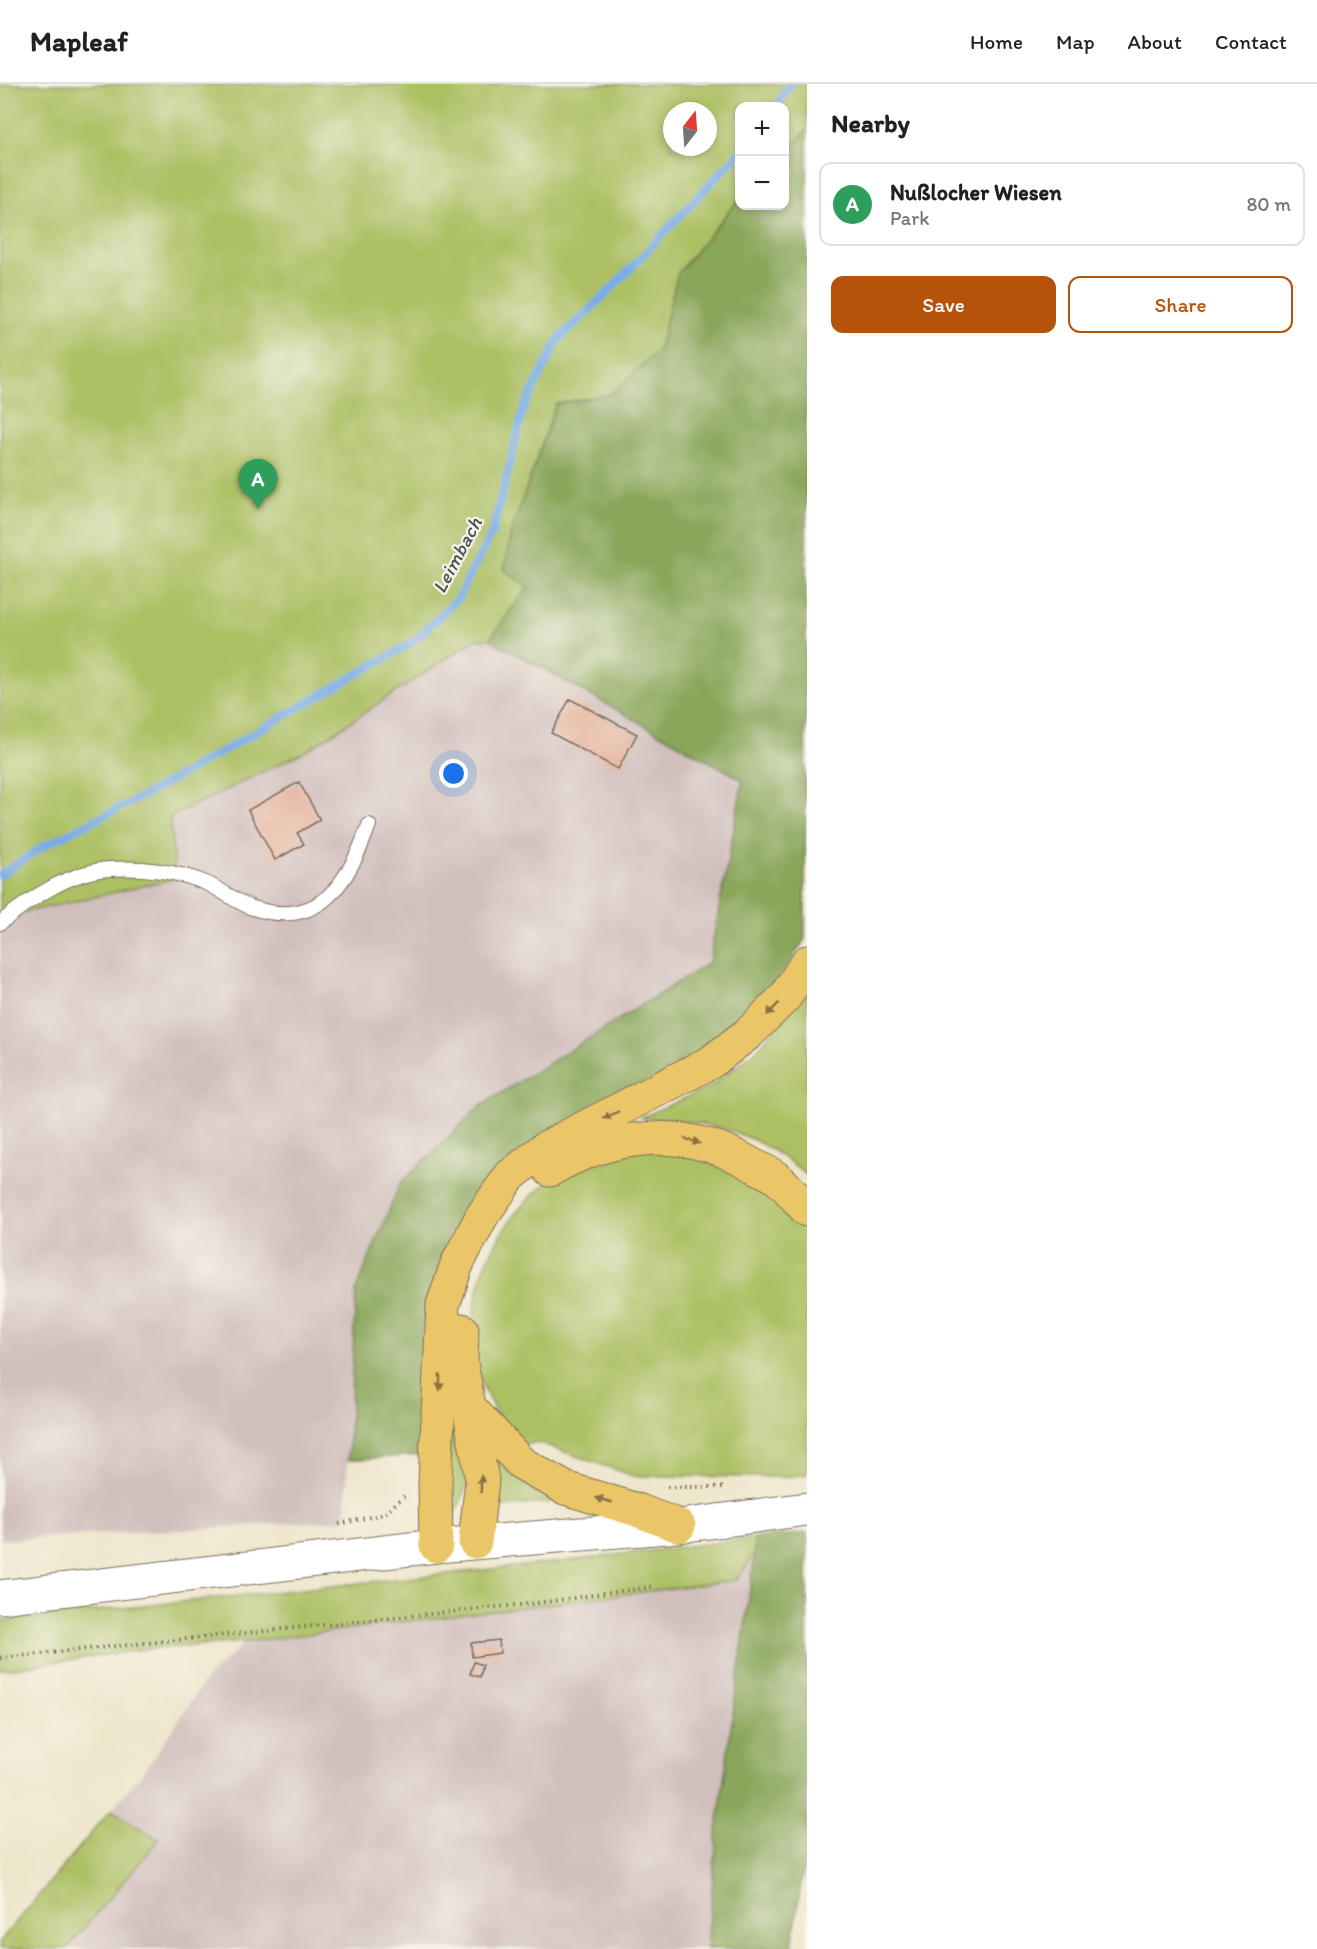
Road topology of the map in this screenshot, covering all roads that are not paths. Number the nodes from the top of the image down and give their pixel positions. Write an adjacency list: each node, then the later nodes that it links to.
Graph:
1 (369, 825): 2 (lane)
2 (0, 923)
3 (807, 962): 9 (highway, one-way to 9)
4 (807, 1210): 5 (highway, one-way to 4)
5 (468, 1406): 7 (highway, one-way to 5); 8 (highway, one-way to 5)
6 (805, 1509): 7 (street)
7 (679, 1526): 8 (street)
8 (476, 1542): 9 (street)
9 (436, 1546): 10 (street)
10 (0, 1597)

